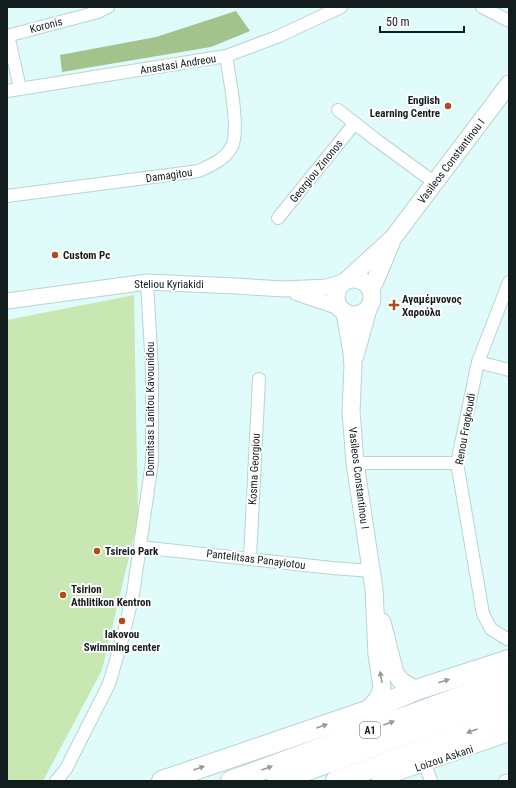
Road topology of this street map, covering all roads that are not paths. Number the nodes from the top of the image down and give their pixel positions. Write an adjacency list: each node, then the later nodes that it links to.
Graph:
1 (108, 7): 5 (street, Koronis)
2 (341, 7): 6 (street, Anastasi Andreou)
3 (482, 7): 4 (street)
4 (509, 21)
5 (8, 35): 8 (street)
6 (226, 56): 8 (street, Anastasi Andreou); 13 (street, Damagitou)
7 (509, 84): 12 (main road, Vasileos Constantinou I)
8 (20, 88): 9 (street, Anastasi Andreou)
9 (7, 91)
10 (338, 110): 11 (street)
11 (355, 123): 12 (street); 14 (street, Georgiou Zinonos)
12 (434, 183): 15 (main road, Vasileos Constantinou I)
13 (7, 196)
14 (278, 218)
15 (393, 238): 16 (main road, Vasileos Constantinou I); 20 (main road, Vasileos Constantinou I)
16 (345, 281): 19 (street, Steliou Kyriakidi); 20 (main road); 22 (main road)
17 (147, 282): 19 (street, Steliou Kyriakidi); 21 (street, Steliou Kyriakidi); 30 (street, Domnitsas Lanitou Kavounidou)
18 (509, 282): 24 (street, Renou Fragkoudi)
19 (284, 289): 22 (street, Steliou Kyriakidi)
20 (371, 289): 23 (main road)
21 (7, 300)
22 (342, 310): 23 (main road); 25 (main road, Vasileos Constantinou I)
23 (368, 310): 25 (main road, Vasileos Constantinou I)
24 (478, 362): 26 (street); 29 (street, Renou Fragkoudi)
25 (353, 366): 28 (main road, Vasileos Constantinou I)
26 (509, 370)
27 (258, 379): 31 (street, Kosma Georgiou)
28 (355, 463): 29 (street); 32 (main road, Vasileos Constantinou I)
29 (457, 464): 34 (street, Renou Fragkoudi)
30 (140, 547): 31 (street, Pantelitsas Panayiotou); 44 (street, Domnitsas Lanitou Kavounidou)
31 (250, 558): 32 (street, Pantelitsas Panayiotou)
32 (372, 571): 33 (main road, Vasileos Constantinou I)
33 (374, 589): 37 (main road, Vasileos Constantinou I); 39 (main road, Vasileos Constantinou I, one-way to 33)
34 (509, 638)
35 (509, 660): 37 (highway, one-way to 35)
36 (509, 679): 46 (highway, A1, one-way to 36)
37 (416, 690): 39 (highway)
38 (509, 697): 47 (highway, A1)
39 (367, 711): 45 (highway, one-way to 39)
40 (509, 718): 48 (highway, one-way to 48)
41 (509, 735): 42 (street, Loizou Askani)
42 (425, 764): 49 (street, Loizou Askani); 50 (street)
43 (509, 780): 51 (street)
44 (56, 781)
45 (162, 781)
46 (231, 781)
47 (277, 781)
48 (336, 781)
49 (378, 781)
50 (431, 781)
51 (504, 781)

